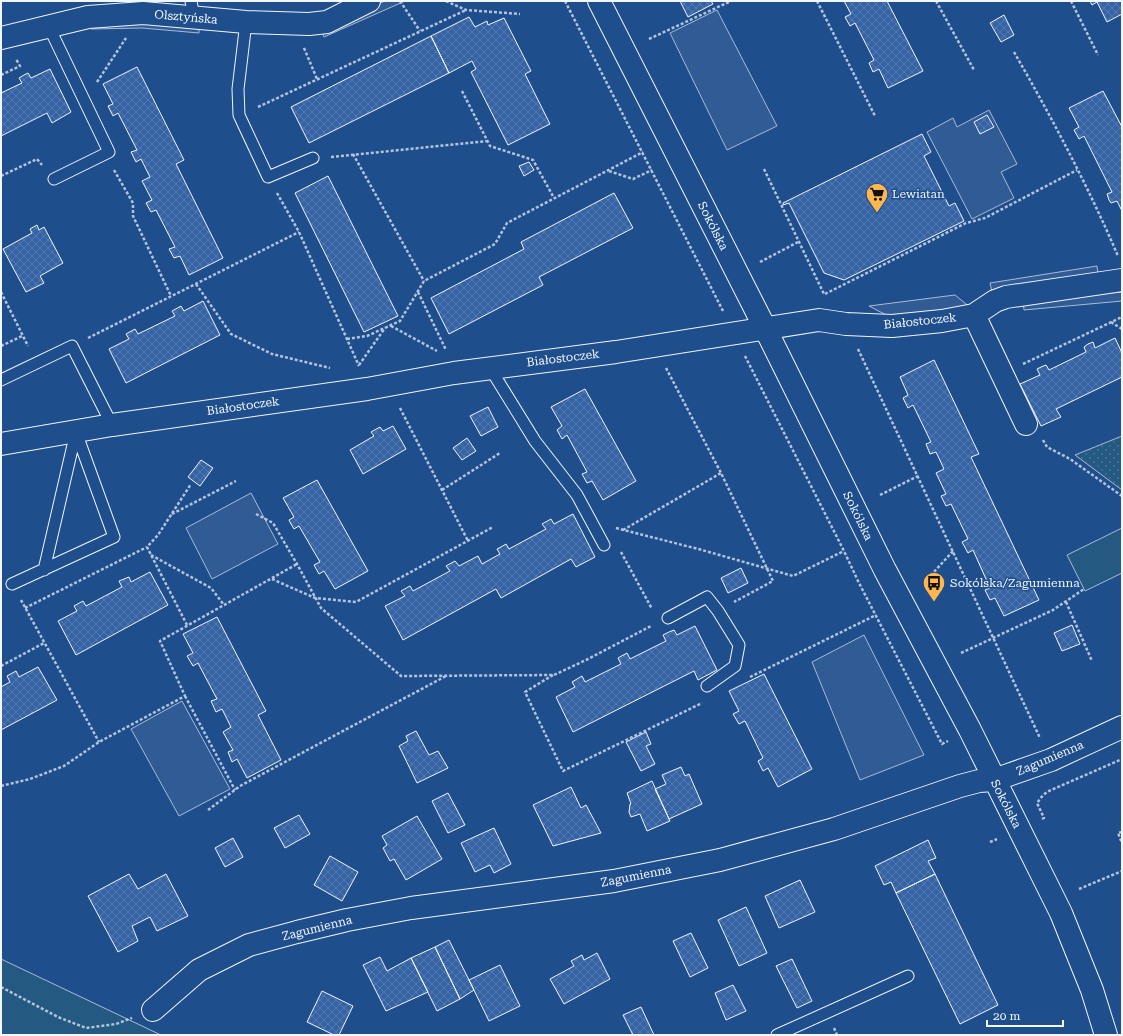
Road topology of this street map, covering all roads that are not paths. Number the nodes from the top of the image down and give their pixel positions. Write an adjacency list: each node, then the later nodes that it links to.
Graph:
1 (369, 1): 4 (street, Olsztyńska)
2 (599, 1): 11 (street, Sokólska)
3 (192, 9): 4 (street, Olsztyńska); 5 (street, Olsztyńska)
4 (246, 22): 7 (lane)
5 (49, 27): 6 (street, Olsztyńska); 8 (lane)
6 (1, 38)
7 (313, 158)
8 (54, 180)
9 (1120, 270): 10 (street, Białostoczek)
10 (974, 315): 11 (street, Białostoczek); 14 (street)
11 (765, 328): 12 (street, Białostoczek); 24 (street, Sokólska)
12 (490, 368): 15 (street, Białostoczek); 18 (lane)
13 (1, 380): 15 (lane)
14 (1026, 424)
15 (112, 425): 16 (street, Białostoczek)
16 (76, 432): 17 (street, Białostoczek); 19 (lane); 19 (lane)
17 (1, 444)
18 (604, 545)
19 (44, 570): 20 (lane)
20 (12, 584)
21 (664, 620): 22 (lane)
22 (707, 686)
23 (1122, 727): 24 (street, Zagumienna)
24 (994, 780): 26 (street, Zagumienna); 28 (street, Sokólska)
25 (908, 976): 27 (lane)
26 (153, 1010)
27 (777, 1035)
28 (1106, 1035)

